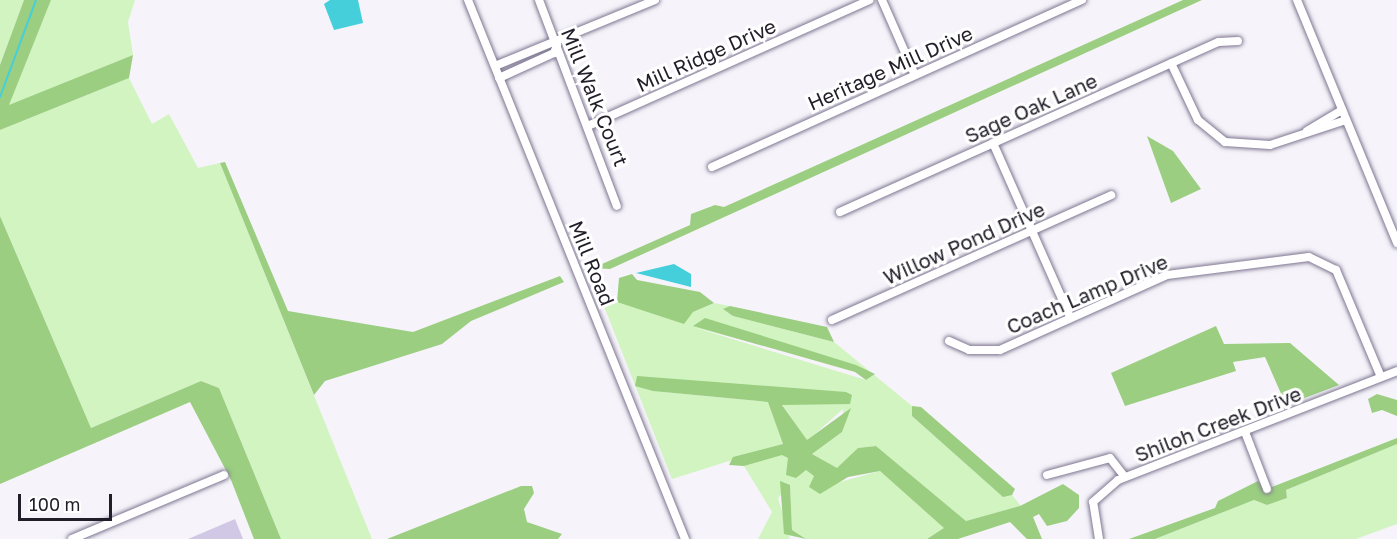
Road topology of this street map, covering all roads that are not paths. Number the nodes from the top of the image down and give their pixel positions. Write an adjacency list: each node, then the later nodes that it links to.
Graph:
1 (468, 0): 11 (street, Mill Road)
2 (539, 0): 9 (street, Mill Walk Court)
3 (655, 0): 9 (street)
4 (869, 0): 16 (street, Mill Ridge Drive)
5 (882, 0): 12 (street)
6 (1082, 0): 12 (street, Heritage Mill Drive)
7 (1297, 0): 14 (street)
8 (1238, 41): 10 (street, Sage Oak Lane)
9 (557, 45): 11 (street); 13 (street); 16 (street, Mill Walk Court)
10 (1171, 63): 17 (street); 18 (street, Sage Oak Lane)
11 (495, 66): 13 (street, Mill Road)
12 (915, 75): 19 (street, Heritage Mill Drive)
13 (499, 78): 36 (street, Mill Road)
14 (1342, 110): 15 (street); 17 (street)
15 (1346, 120): 17 (street); 24 (street)
16 (590, 125): 21 (street, Mill Walk Court)
17 (1307, 131)
18 (993, 143): 22 (street, Sage Oak Lane); 23 (street)
19 (712, 167)
20 (1111, 195): 23 (street, Willow Pond Drive)
21 (617, 206)
22 (840, 212)
23 (1031, 231): 25 (street); 26 (street, Willow Pond Drive)
24 (1397, 243)
25 (1070, 317): 27 (street, Coach Lamp Drive); 29 (street, Coach Lamp Drive)
26 (832, 320)
27 (949, 341)
28 (1397, 371): 29 (street, Shiloh Creek Drive)
29 (1381, 377): 30 (street, Shiloh Creek Drive)
30 (1245, 432): 33 (street, Shiloh Creek Drive); 34 (street)
31 (1047, 474): 33 (street)
32 (224, 475): 35 (street)
33 (1125, 477): 37 (street, Shiloh Creek Drive)
34 (1267, 489)
35 (72, 539)
36 (685, 539)
37 (1099, 539)

